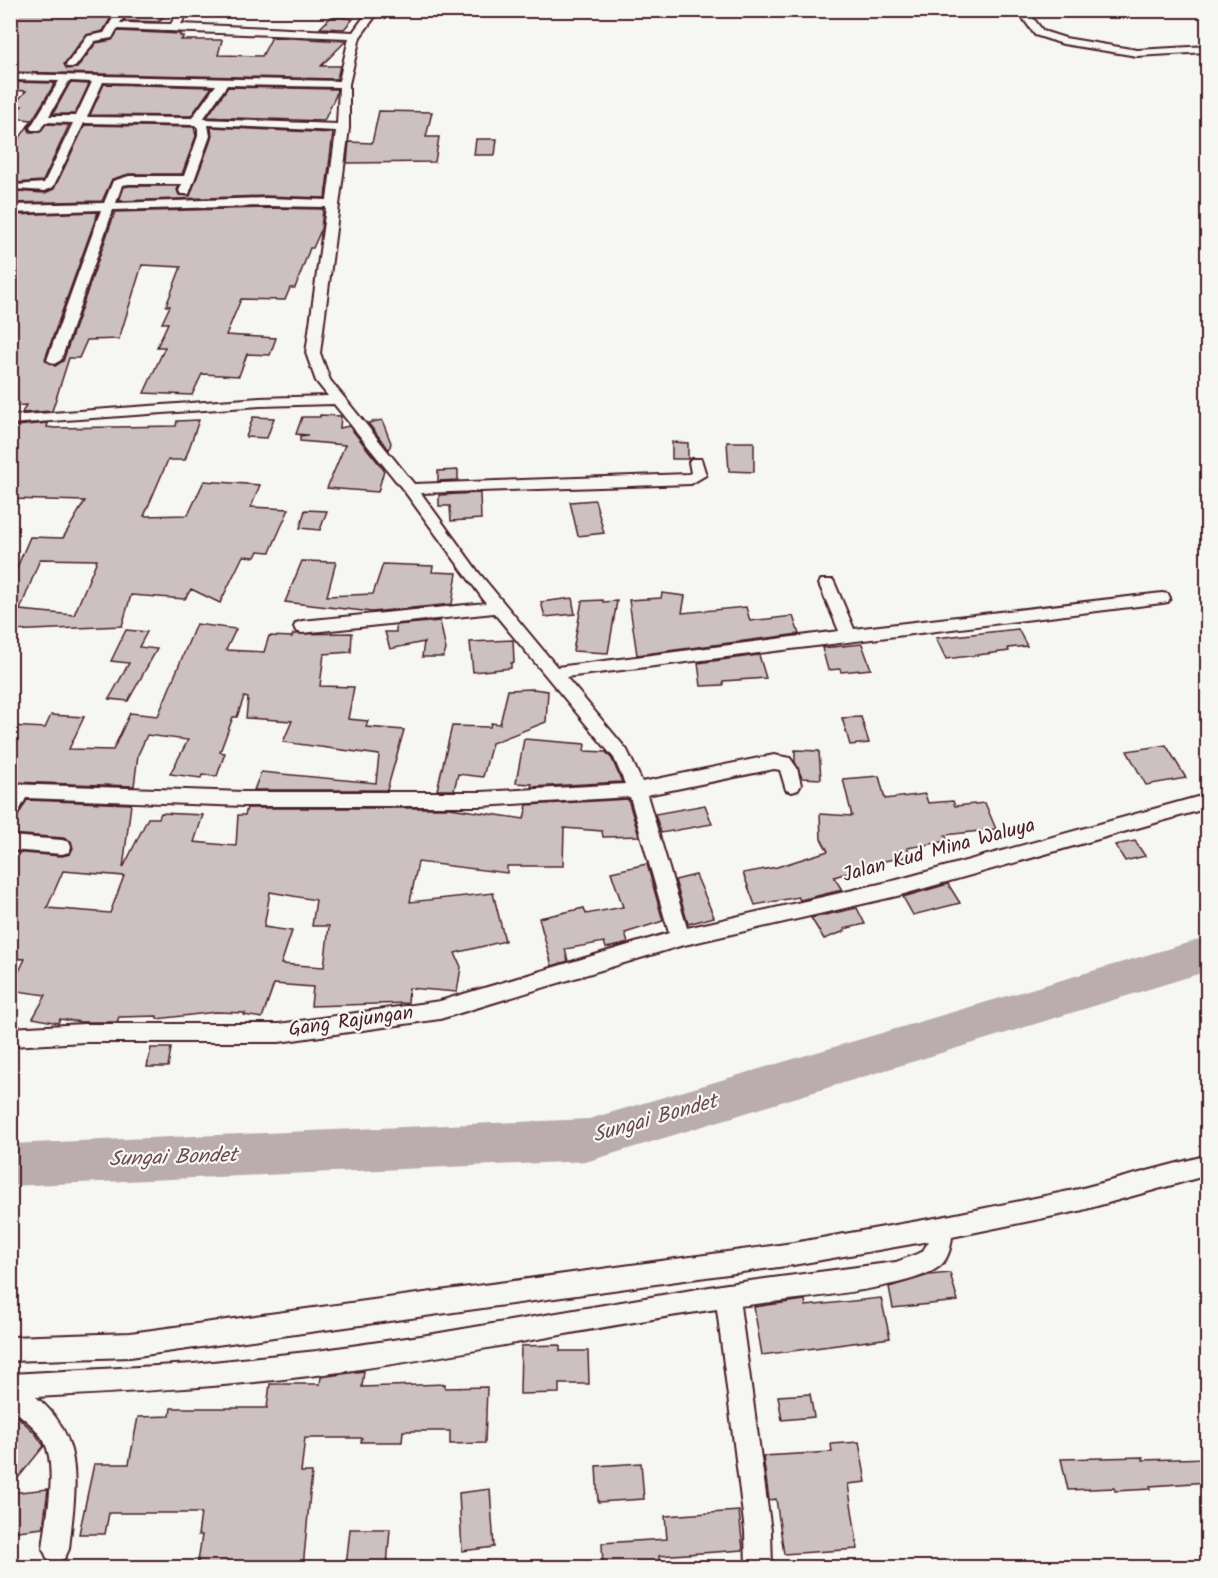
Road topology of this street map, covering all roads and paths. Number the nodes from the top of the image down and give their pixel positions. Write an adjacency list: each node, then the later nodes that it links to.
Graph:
1 (123, 10): 5 (street)
2 (184, 10): 6 (street)
3 (375, 10): 7 (street)
4 (1022, 10): 8 (street)
5 (115, 26): 6 (street); 9 (street)
6 (174, 27): 7 (street)
7 (356, 35): 14 (street)
8 (1208, 49)
9 (71, 64)
10 (10, 77): 11 (street)
11 (66, 78): 12 (street); 15 (street)
12 (99, 79): 13 (street); 16 (street)
13 (224, 81): 14 (street); 17 (street)
14 (344, 84): 18 (street)
15 (41, 119): 16 (street); 19 (street)
16 (78, 120): 17 (street); 21 (street)
17 (197, 123): 18 (street); 20 (street)
18 (343, 128): 23 (street)
19 (35, 129)
20 (190, 180): 22 (street); 24 (street)
21 (19, 187)
22 (180, 204): 23 (street); 24 (street)
23 (334, 204): 27 (street)
24 (109, 206): 25 (street); 26 (street)
25 (10, 209)
26 (54, 360)
27 (332, 392): 28 (street); 28 (street); 32 (street)
28 (259, 398): 29 (street); 30 (street)
29 (10, 415)
30 (10, 420)
31 (696, 462): 32 (street)
32 (410, 489): 35 (street)
33 (827, 584): 37 (street)
34 (1162, 598): 37 (street)
35 (499, 607): 36 (street); 38 (street)
36 (302, 627)
37 (849, 635): 38 (street)
38 (553, 672): 40 (street)
39 (792, 784): 40 (street)
40 (637, 790): 41 (street); 46 (street)
41 (15, 791): 43 (street)
42 (1208, 801): 46 (street, Jalan Kud Mina Waluya)
43 (10, 812)
44 (10, 843): 45 (street)
45 (62, 847)
46 (680, 938): 47 (street, Gang Rajungan)
47 (10, 1037)
48 (1208, 1165): 49 (street)
49 (941, 1228): 50 (street); 51 (street)
50 (727, 1296): 52 (street); 55 (street)
51 (10, 1349)
52 (10, 1386)
53 (10, 1392): 54 (street)
54 (57, 1549)
55 (759, 1568)

